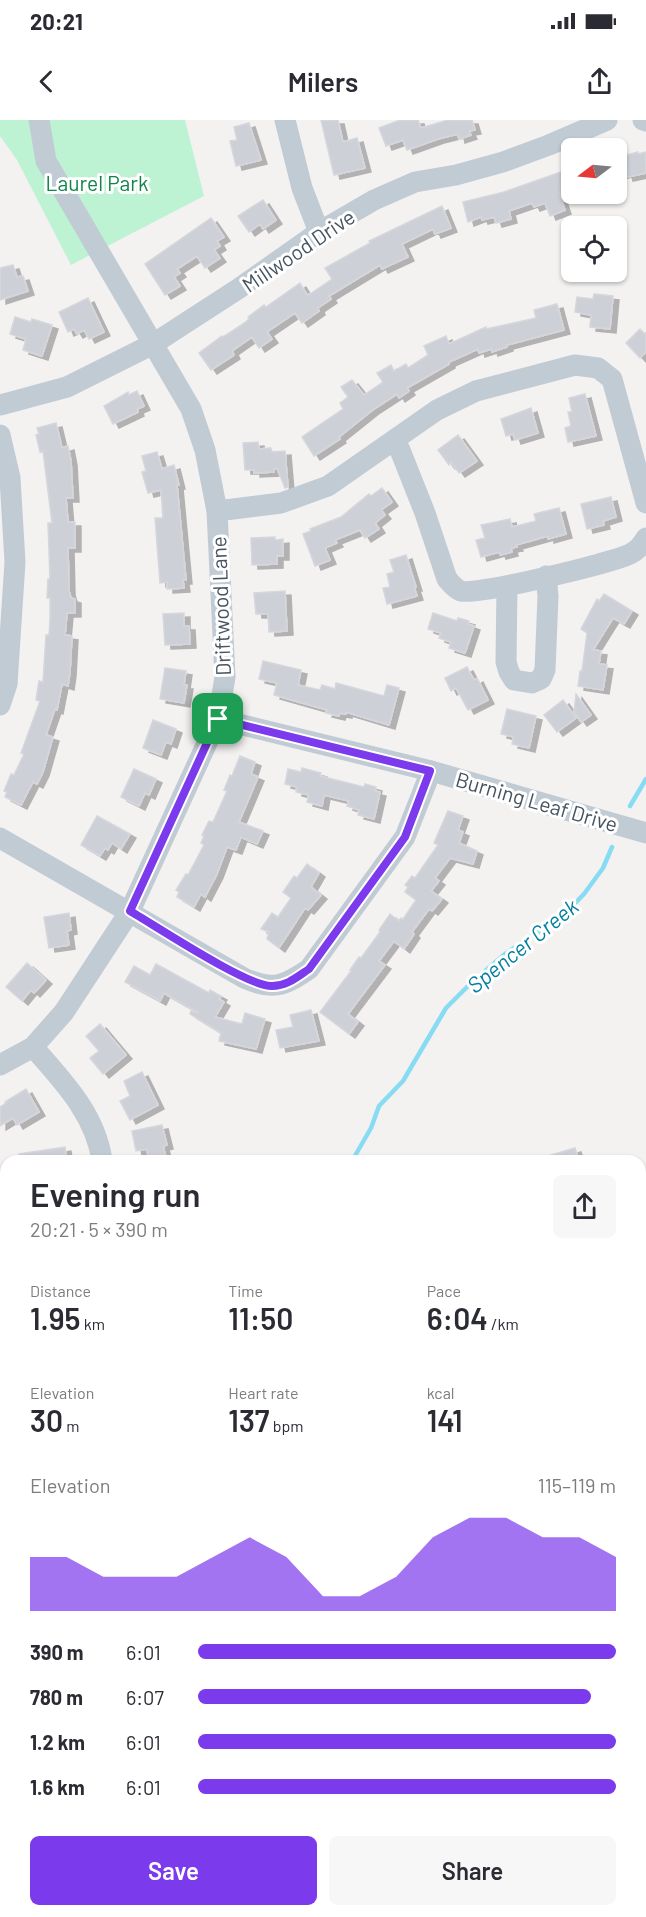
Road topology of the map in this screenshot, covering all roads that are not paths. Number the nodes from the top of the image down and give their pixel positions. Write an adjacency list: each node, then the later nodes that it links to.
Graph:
1 (39, 120): 5 (street, Driftwood Lane)
2 (285, 120): 4 (street)
3 (607, 120): 4 (street, Millwood Drive)
4 (319, 232): 5 (street, Millwood Drive)
5 (153, 344): 6 (street, Millwood Drive); 10 (street, Driftwood Lane)
6 (0, 405)
7 (0, 435): 14 (street)
8 (393, 441): 9 (street); 10 (street); 13 (street)
9 (646, 503)
10 (217, 511): 15 (street, Driftwood Lane)
11 (646, 538): 12 (street)
12 (546, 576): 13 (street); 13 (street)
13 (507, 586)
14 (0, 705)
15 (218, 719): 16 (street, Burning Leaf Drive); 19 (street, Driftwood Lane)
16 (430, 771): 17 (street, Burning Leaf Drive); 19 (street)
17 (646, 832)
18 (0, 838): 19 (street)
19 (130, 911): 20 (street, Driftwood Lane)
20 (33, 1047): 21 (street, Driftwood Lane); 22 (street)
21 (0, 1065)
22 (101, 1155)

